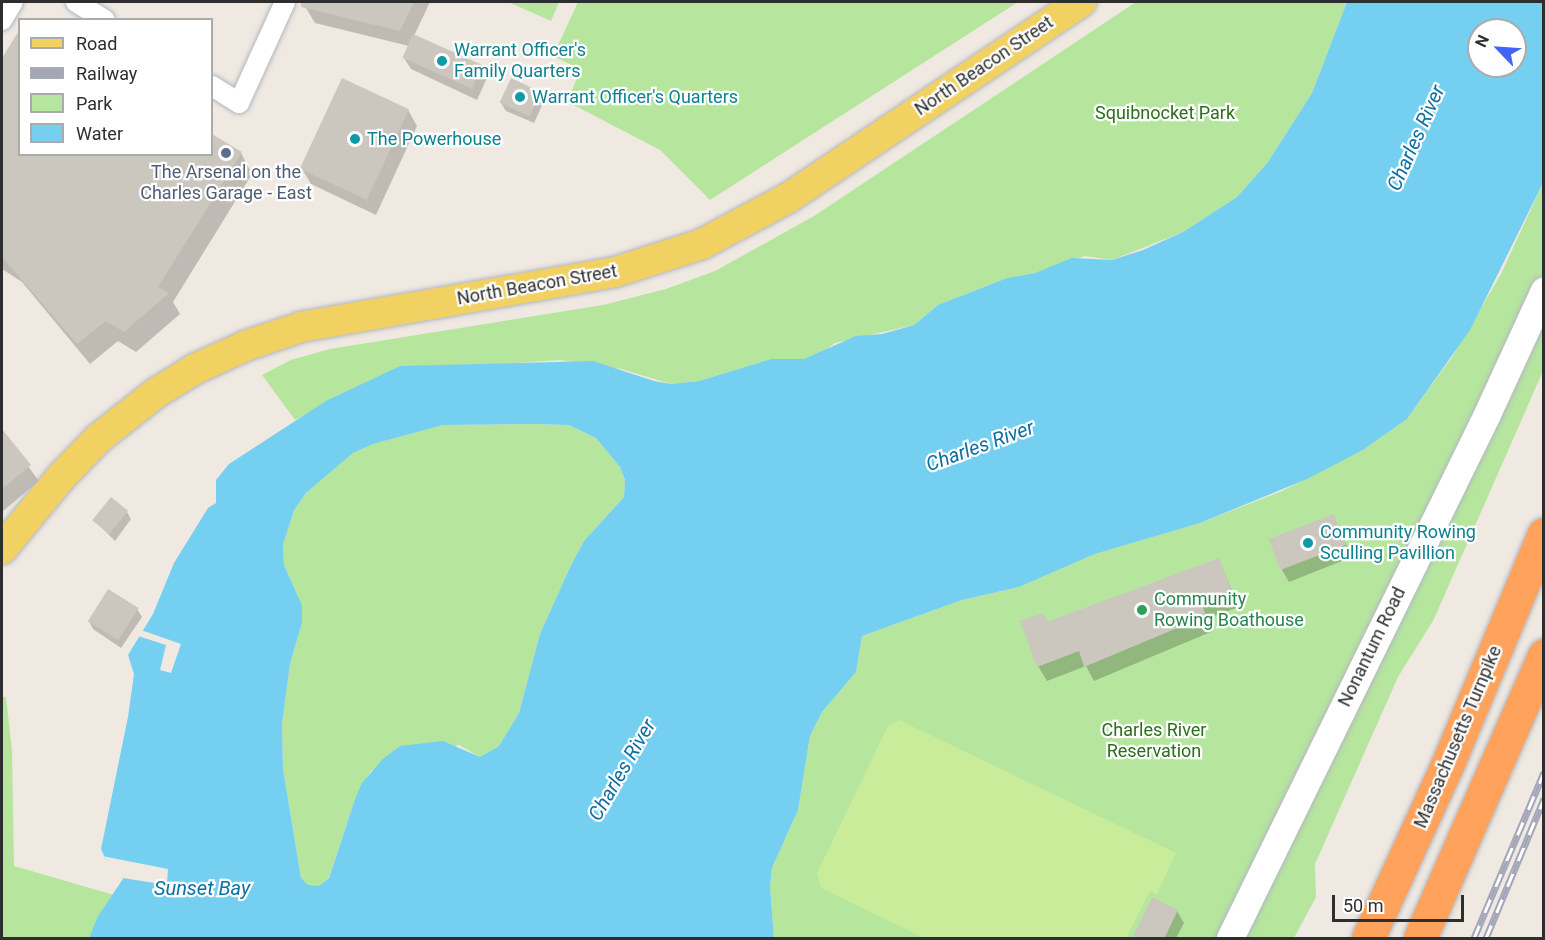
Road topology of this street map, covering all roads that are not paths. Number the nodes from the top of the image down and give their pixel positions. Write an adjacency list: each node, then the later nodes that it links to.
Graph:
1 (13, 2): 6 (street)
2 (76, 2): 5 (street)
3 (285, 2): 7 (street)
4 (1081, 2): 10 (main road, North Beacon Street)
5 (102, 18)
6 (2, 20)
7 (213, 87)
8 (1544, 290): 12 (main road, Nonantum Road)
9 (1544, 534): 13 (highway, Massachusetts Turnpike)
10 (2, 549)
11 (1544, 655): 14 (highway)
12 (1230, 939)
13 (1368, 939)
14 (1420, 939)

